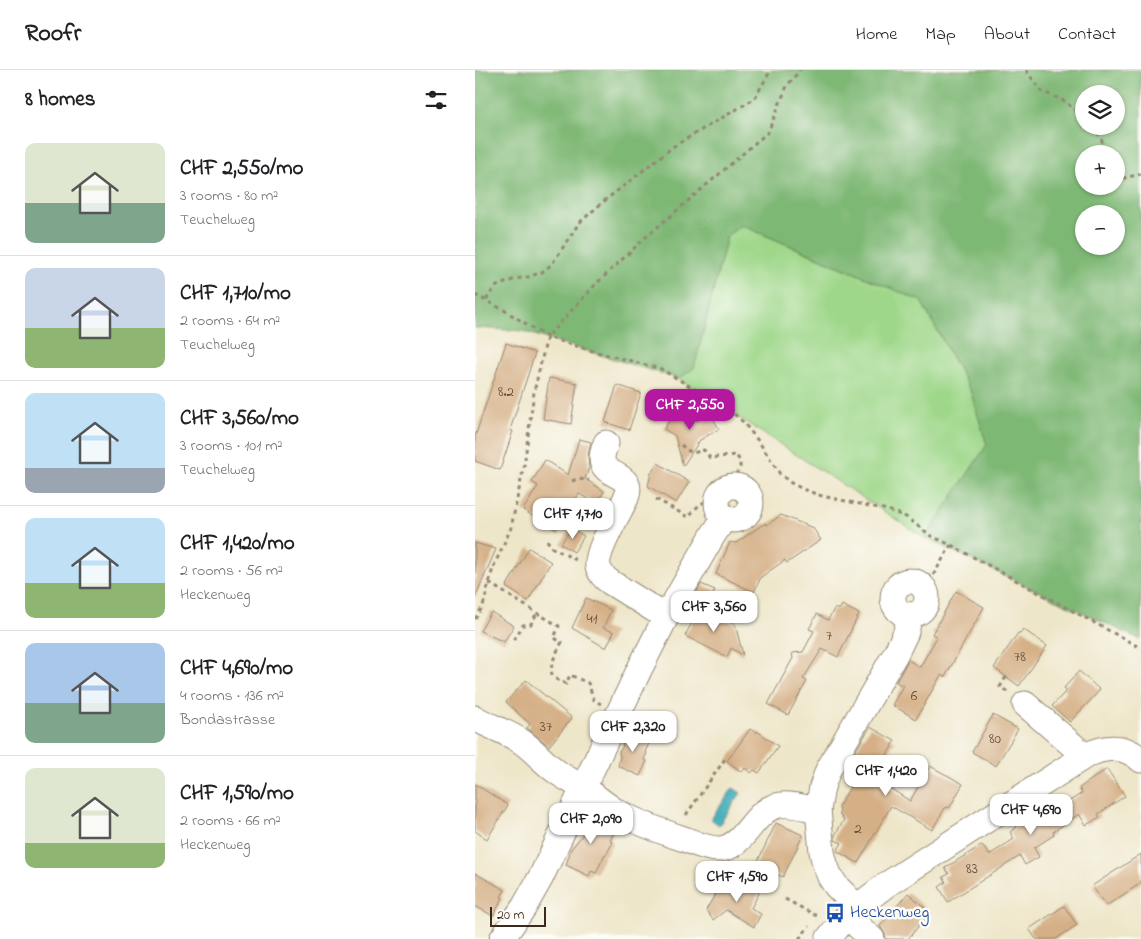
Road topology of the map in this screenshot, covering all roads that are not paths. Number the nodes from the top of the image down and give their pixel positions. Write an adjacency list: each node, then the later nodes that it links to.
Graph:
1 (606, 443): 4 (street)
2 (725, 501): 4 (street)
3 (925, 588): 10 (street)
4 (666, 617): 9 (street)
5 (1025, 704): 8 (street)
6 (475, 718): 9 (street)
7 (1139, 754): 8 (street)
8 (1085, 756): 11 (street)
9 (584, 788): 10 (street); 12 (street)
10 (818, 810): 11 (street)
11 (852, 912): 13 (street); 14 (street)
12 (502, 939)
13 (828, 939)
14 (872, 939)

